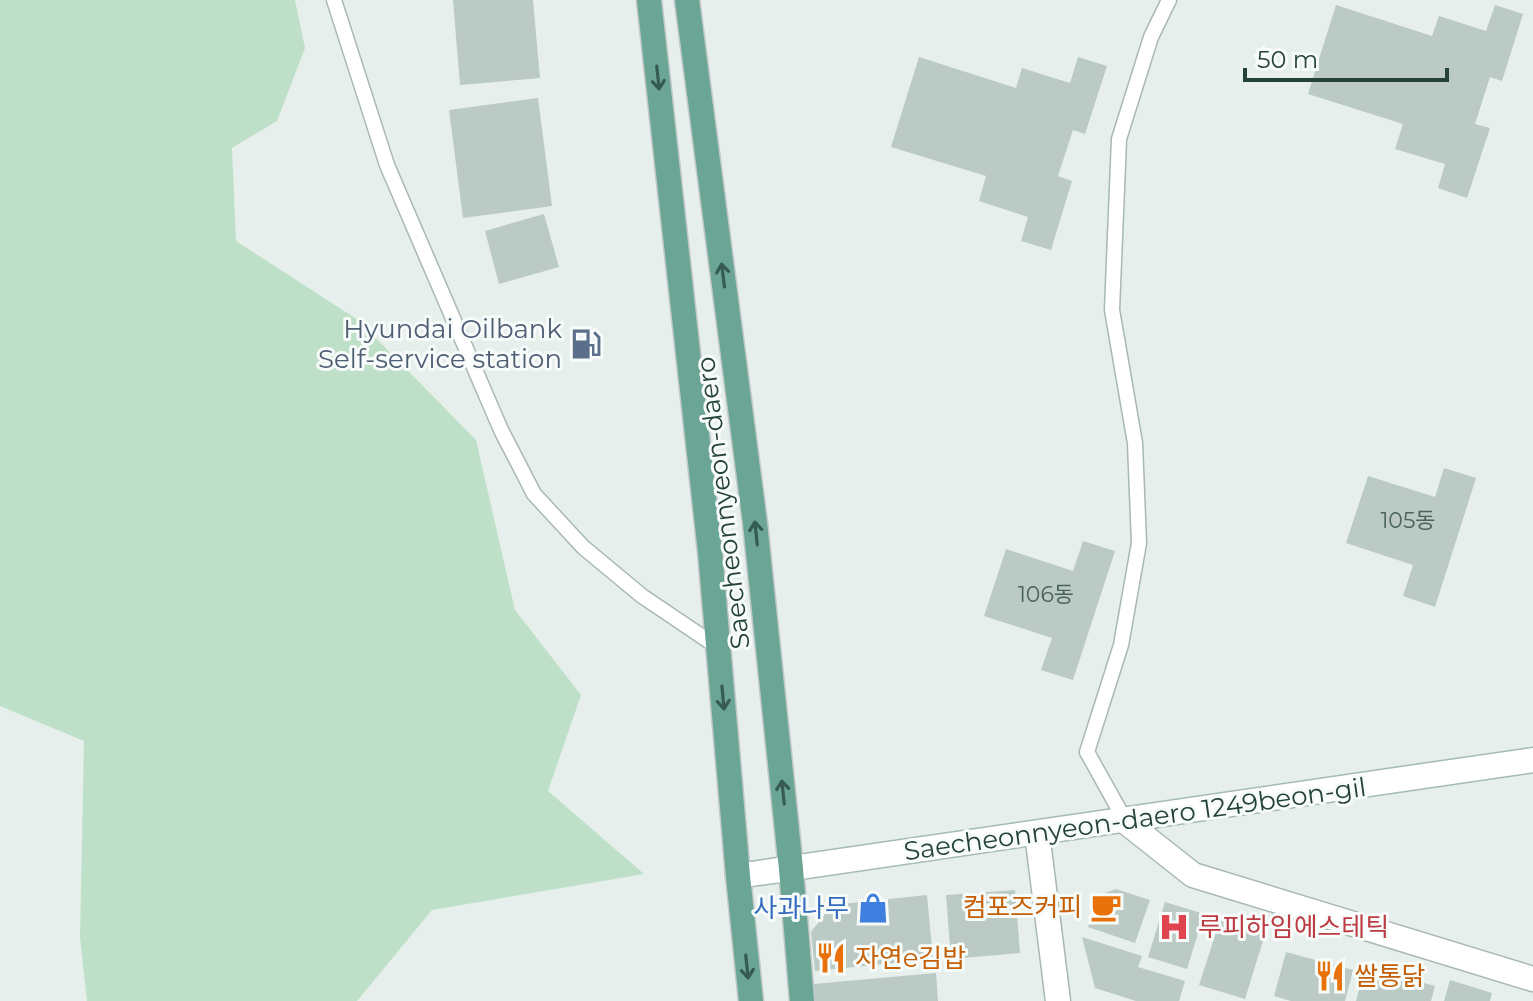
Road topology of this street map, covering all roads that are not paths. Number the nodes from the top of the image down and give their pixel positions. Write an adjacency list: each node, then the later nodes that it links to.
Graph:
1 (334, 0): 5 (lane)
2 (649, 0): 5 (main road, Saecheonnyeon-daero, one-way to 5)
3 (687, 0): 9 (main road, Saecheonnyeon-daero, one-way to 3)
4 (1169, 0): 7 (lane)
5 (719, 648): 10 (main road, Saecheonnyeon-daero, one-way to 10)
6 (1533, 760): 7 (street, Saecheonnyeon-daero 1249beon-gil)
7 (1126, 822): 8 (street, Saecheonnyeon-daero 1249beon-gil); 11 (street)
8 (1037, 833): 9 (street, Saecheonnyeon-daero 1249beon-gil); 14 (street)
9 (791, 869): 10 (street, Saecheonnyeon-daero 1249beon-gil); 13 (main road, Saecheonnyeon-daero)
10 (738, 876): 12 (main road, Saecheonnyeon-daero, one-way to 12)
11 (1533, 979)
12 (751, 1001)
13 (802, 1001)
14 (1058, 1001)

